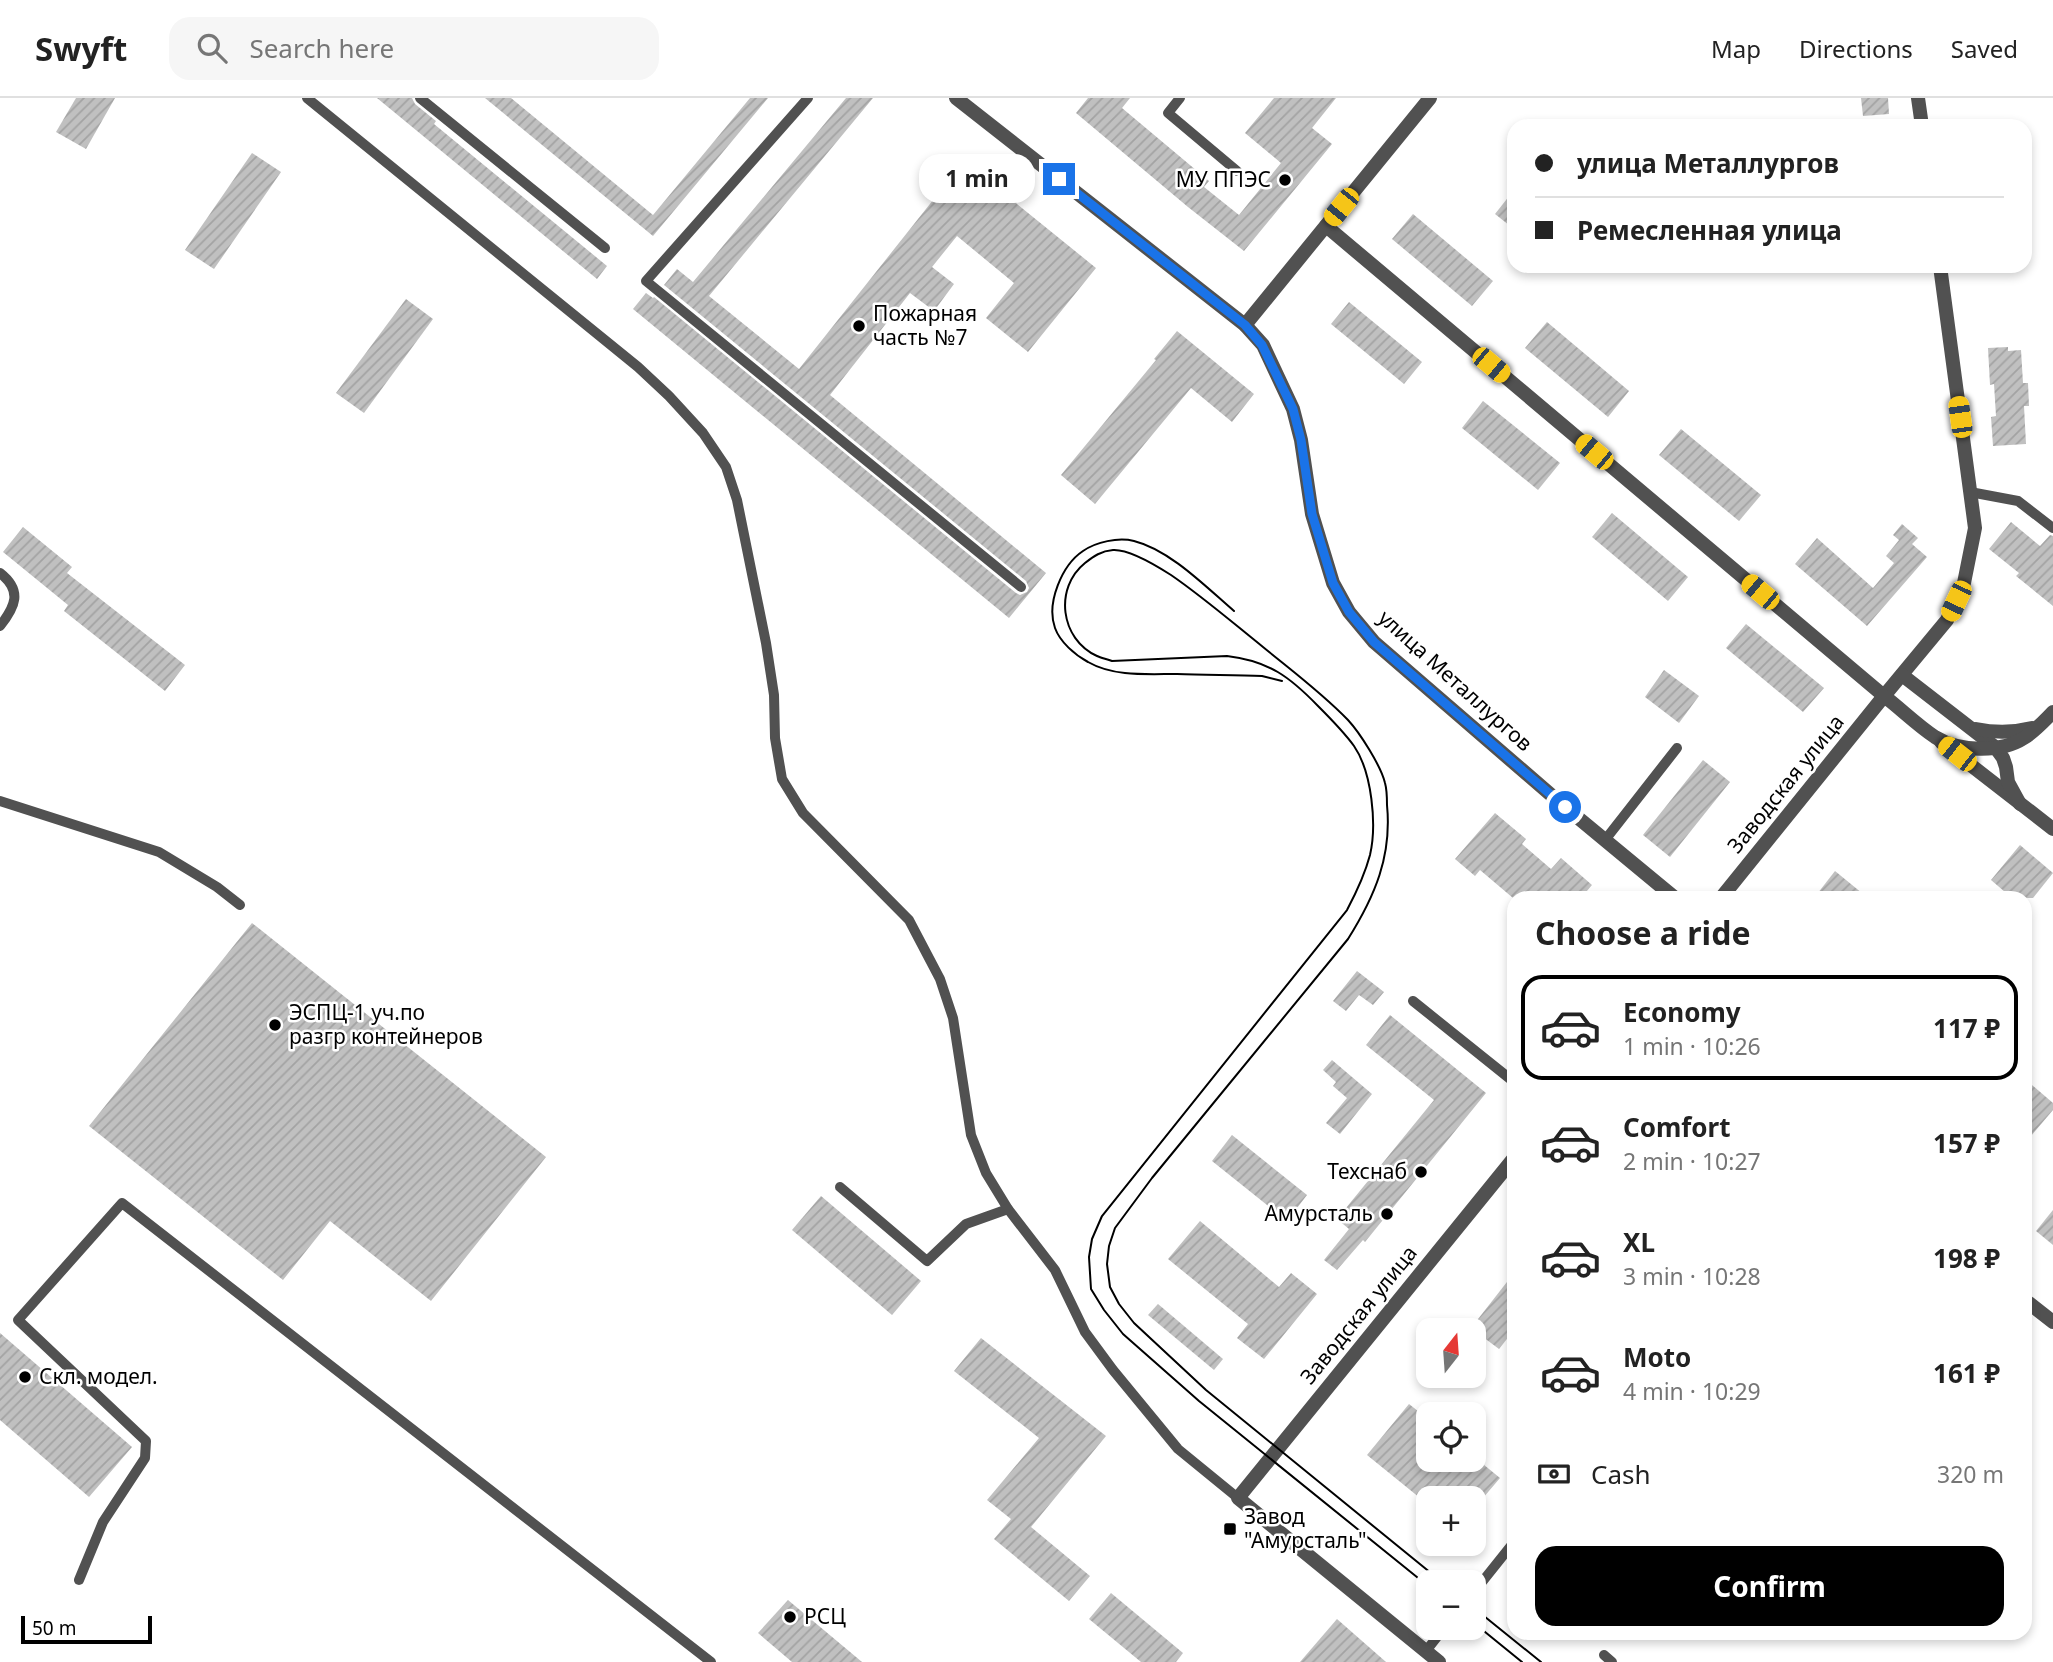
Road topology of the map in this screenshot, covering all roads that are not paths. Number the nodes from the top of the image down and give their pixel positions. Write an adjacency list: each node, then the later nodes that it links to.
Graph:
1 (307, 98): 38 (lane)
2 (420, 98): 11 (lane)
3 (808, 98): 17 (lane)
4 (956, 98): 13 (street, улица Металлургов)
5 (1180, 98): 9 (lane)
6 (1430, 98): 10 (street)
7 (1918, 98): 8 (street)
8 (1921, 119)
9 (1237, 171)
10 (1325, 226): 13 (street); 20 (street)
11 (605, 248)
12 (1942, 273): 14 (street, Заводская улица)
13 (1245, 325): 30 (street, улица Металлургов)
14 (1970, 492): 15 (lane); 19 (street, Заводская улица)
15 (2053, 528)
16 (0, 573): 18 (lane)
17 (1021, 587)
18 (0, 626)
19 (1902, 675): 20 (street, Заводская улица); 23 (street)
20 (1884, 696): 24 (street); 32 (street, Заводская улица)
21 (2053, 712): 22 (street)
22 (2037, 727): 23 (street); 25 (street)
23 (1972, 728): 25 (street)
24 (1936, 737): 25 (street); 28 (street)
25 (1994, 747): 28 (street)
26 (1677, 748): 30 (lane)
27 (0, 801): 33 (lane)
28 (2020, 804): 29 (street)
29 (2053, 830)
30 (1605, 840): 31 (street, улица Металлургов)
31 (1667, 891)
32 (1727, 891)
33 (240, 905)
34 (1413, 1001): 35 (lane)
35 (1507, 1077)
36 (1507, 1167): 41 (street, Заводская улица)
37 (839, 1187): 38 (lane)
38 (1008, 1209): 41 (lane)
39 (2032, 1306): 40 (street)
40 (2053, 1322)
41 (1238, 1498): 46 (street)
42 (1507, 1551): 43 (lane)
43 (1486, 1577)
44 (79, 1580): 47 (lane)
45 (1435, 1640): 46 (lane)
46 (1426, 1651): 48 (street)
47 (711, 1662)
48 (1439, 1662)

